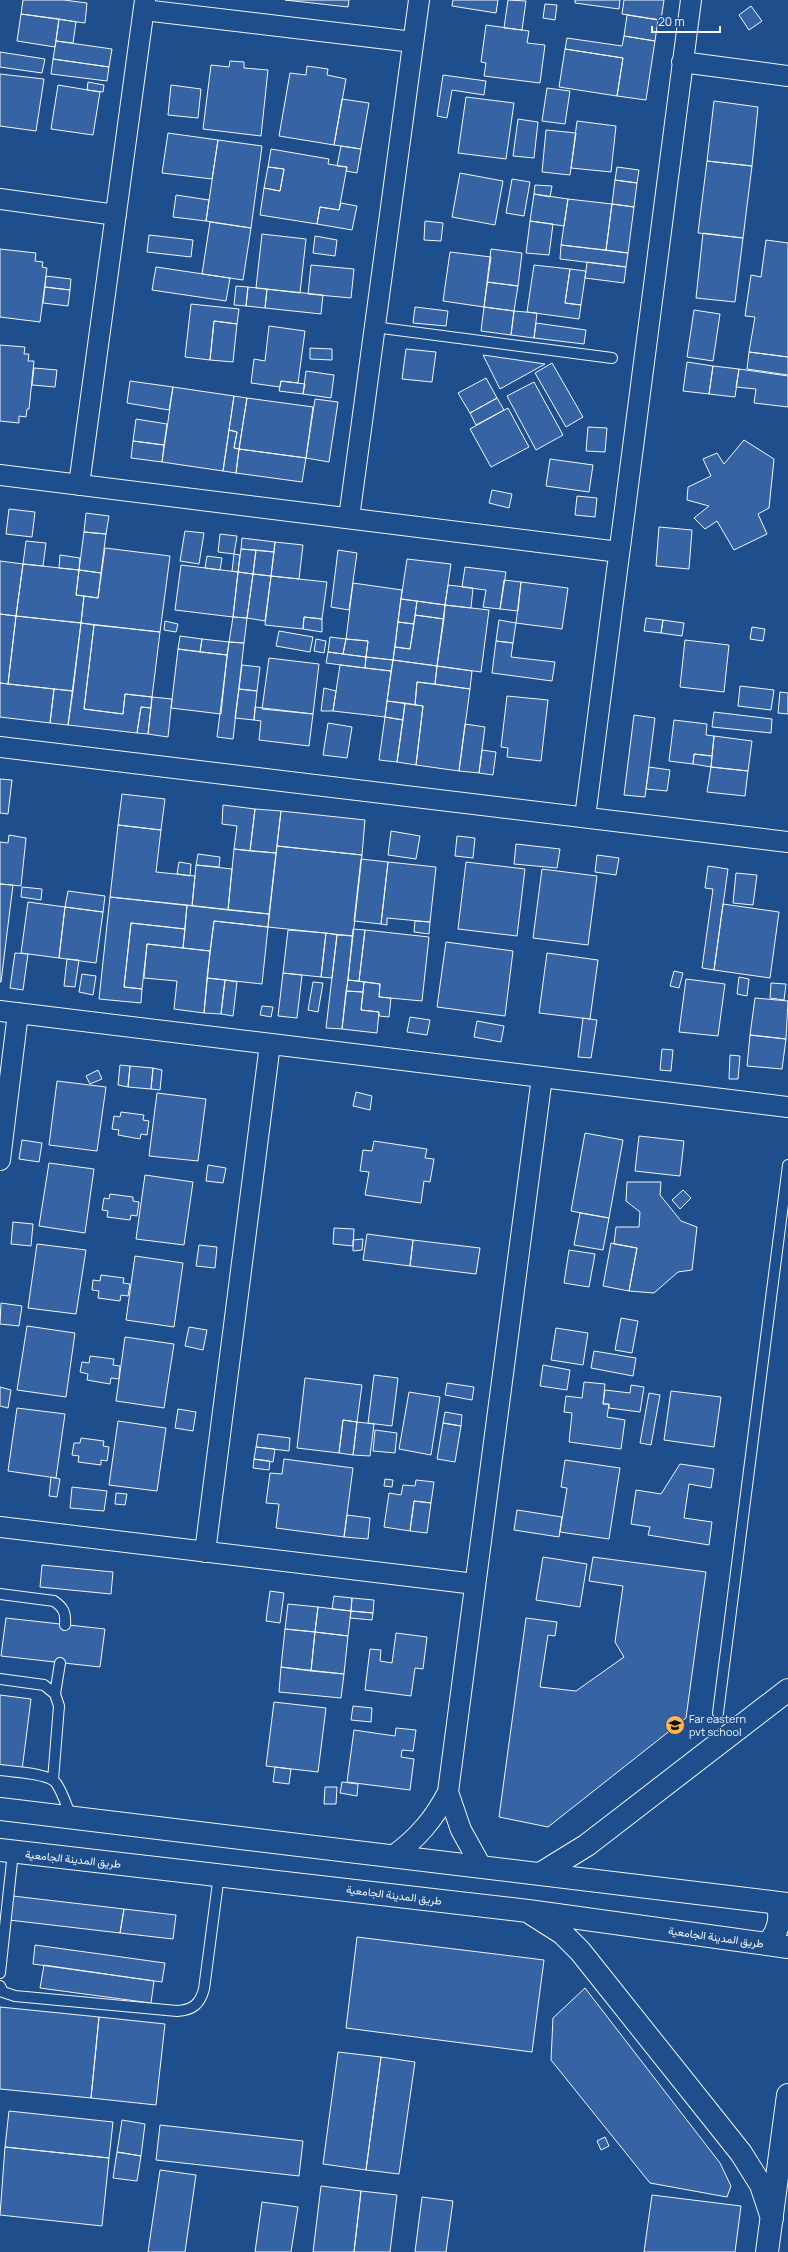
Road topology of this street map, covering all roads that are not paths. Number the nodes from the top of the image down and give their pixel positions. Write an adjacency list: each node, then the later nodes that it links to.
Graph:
1 (419, 0): 4 (street)
2 (691, 0): 5 (street)
3 (144, 5): 4 (street); 8 (street)
4 (413, 42): 9 (street)
5 (682, 62): 6 (street); 14 (street)
6 (788, 76)
7 (0, 199): 8 (street)
8 (116, 215): 12 (street)
9 (374, 327): 10 (lane); 13 (street)
10 (612, 358)
11 (0, 475): 12 (street)
12 (79, 485): 13 (street)
13 (349, 518): 14 (street)
14 (619, 552): 16 (street)
15 (0, 747): 16 (street)
16 (585, 817): 17 (street)
17 (788, 842)
18 (9, 1012): 19 (street); 22 (street)
19 (270, 1044): 20 (street); 25 (street)
20 (542, 1077): 21 (street); 26 (street)
21 (788, 1107)
22 (0, 1160)
23 (788, 1165): 33 (lane)
24 (0, 1527): 25 (street)
25 (205, 1552): 26 (street)
26 (476, 1584): 36 (street)
27 (0, 1594): 28 (lane)
28 (65, 1625)
29 (60, 1663): 32 (lane)
30 (0, 1680): 32 (lane)
31 (788, 1690): 42 (main road)
32 (55, 1694): 35 (lane)
33 (718, 1713)
34 (0, 1770): 35 (lane)
35 (53, 1780): 38 (lane)
36 (448, 1792): 40 (street); 41 (street)
37 (0, 1809): 38 (main road)
38 (71, 1818): 40 (main road)
39 (6, 1851): 43 (main road, طريق المدينة الجامعية); 48 (lane)
40 (393, 1856): 41 (main road)
41 (481, 1866): 42 (main road)
42 (540, 1874): 44 (main road)
43 (219, 1875): 45 (main road, طريق المدينة الجامعية); 49 (lane)
44 (783, 1903): 46 (main road)
45 (528, 1911): 46 (main road, طريق المدينة الجامعية); 51 (main road)
46 (766, 1944): 47 (main road, طريق المدينة الجامعية)
47 (788, 1947)
48 (0, 1973)
49 (0, 1986)
50 (788, 2095): 51 (main road)
51 (772, 2218): 52 (main road)
52 (767, 2252)

